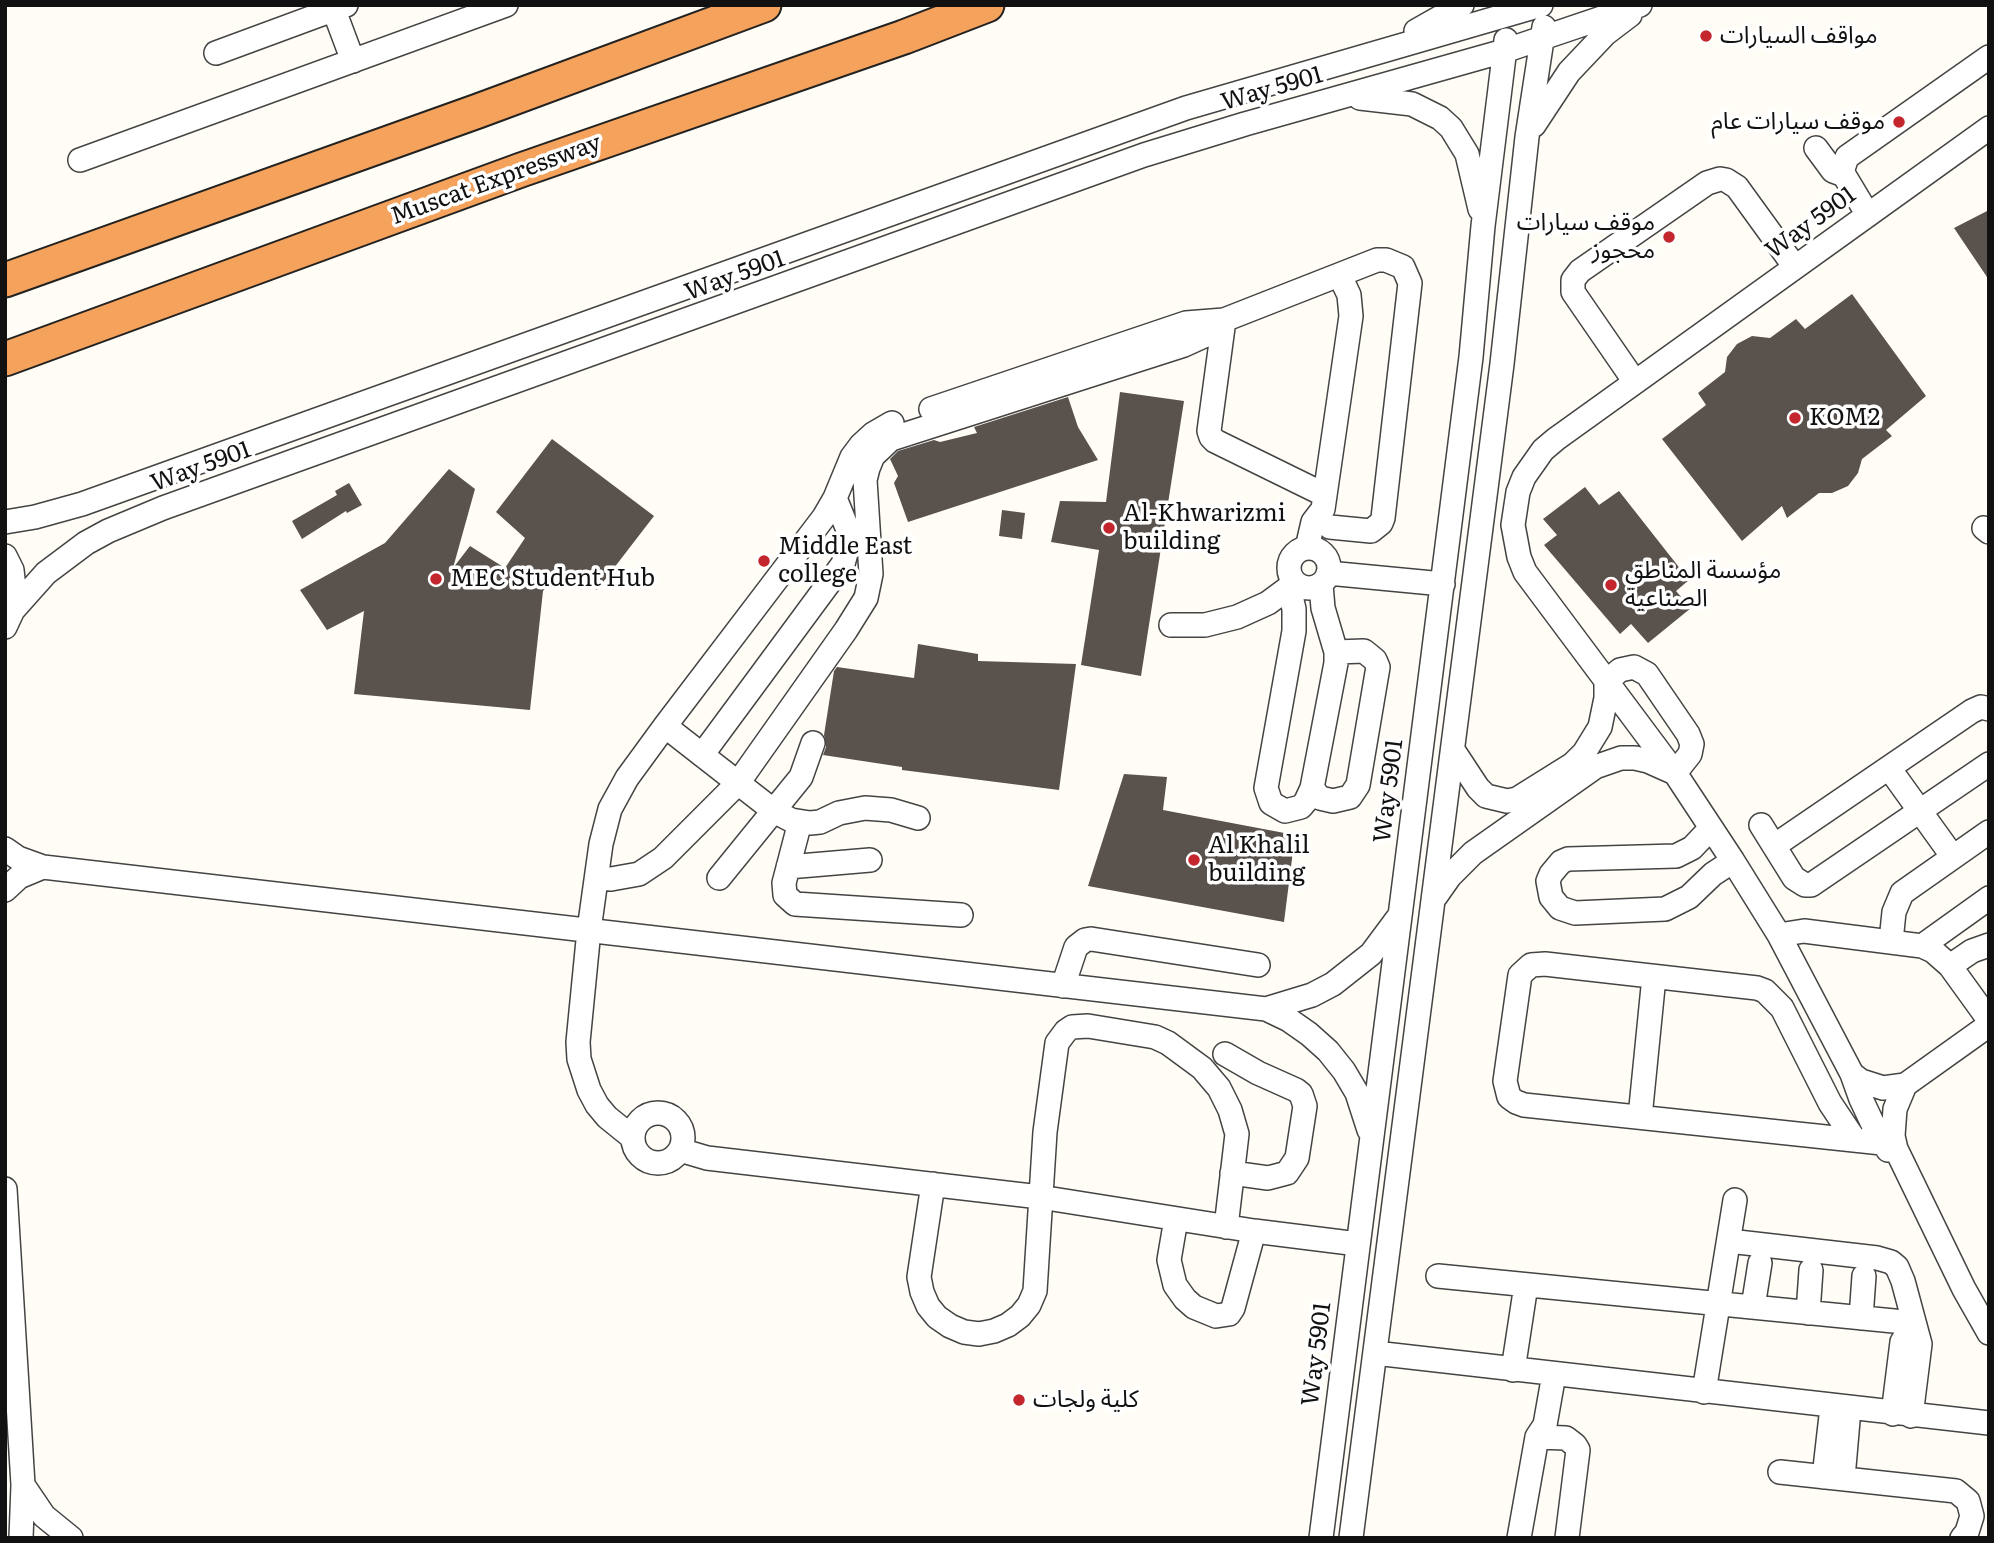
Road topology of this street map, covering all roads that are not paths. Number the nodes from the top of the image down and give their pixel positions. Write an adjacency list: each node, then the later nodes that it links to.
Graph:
1 (506, 5): 15 (street)
2 (764, 5): 26 (highway)
3 (987, 5): 28 (highway, Muscat Expressway)
4 (1462, 5): 13 (street)
5 (1541, 5): 9 (street, Way 5901)
6 (1548, 5): 10 (street)
7 (1642, 5): 10 (street, Way 5901); 18 (street)
8 (337, 7): 12 (street); 15 (street)
9 (1510, 11): 11 (street, Way 5901); 13 (street, Way 5901)
10 (1542, 38): 11 (street, Way 5901); 18 (street)
11 (1504, 51): 16 (street, Way 5901); 23 (street, Way 5901)
12 (216, 53)
13 (1367, 55): 33 (street, Way 5901)
14 (1989, 57): 21 (street)
15 (353, 61): 20 (street)
16 (1342, 96): 23 (street); 38 (street, Way 5901)
17 (1989, 128): 22 (street, Way 5901)
18 (1527, 136): 45 (street)
19 (1816, 148): 21 (street)
20 (80, 160)
21 (1844, 175): 22 (street)
22 (1868, 215): 24 (street, Way 5901)
23 (1483, 226): 36 (street, Way 5901)
24 (1794, 267): 29 (street, Way 5901); 29 (street)
25 (1340, 276): 27 (street); 32 (street); 32 (street)
26 (5, 280)
27 (1224, 320): 30 (street); 31 (street); 32 (street)
28 (5, 359)
29 (1635, 382): 41 (street, Way 5901)
30 (866, 492): 31 (street); 50 (street)
31 (837, 494): 43 (street); 46 (street)
32 (1326, 510): 35 (street)
33 (5, 522)
34 (5, 556): 38 (street)
35 (1320, 565): 36 (street); 37 (street); 37 (street); 40 (street)
36 (1443, 584): 75 (street, Way 5901)
37 (1292, 585): 39 (street); 51 (street)
38 (9, 618)
39 (1171, 625)
40 (1336, 652): 51 (street); 51 (street)
41 (1606, 682): 45 (street); 49 (street, Way 5901); 49 (street)
42 (1989, 709): 48 (street)
43 (665, 726): 46 (street); 67 (street)
44 (813, 743): 52 (street)
45 (1453, 750): 72 (street)
46 (702, 755): 50 (street)
47 (1989, 764): 53 (street)
48 (1889, 768): 53 (street); 59 (street)
49 (1675, 773): 57 (street, Way 5901); 72 (street)
50 (738, 783): 52 (street); 67 (street)
51 (1312, 788)
52 (774, 811): 55 (street); 68 (street)
53 (1919, 811): 59 (street); 62 (street)
54 (918, 818): 55 (street)
55 (800, 822): 66 (street)
56 (1761, 825): 59 (street)
57 (1711, 828): 61 (street); 64 (street, Way 5901)
58 (1989, 832): 62 (street)
59 (1774, 846)
60 (5, 849): 65 (street)
61 (1684, 853): 70 (street); 70 (street)
62 (1953, 857): 78 (street)
63 (870, 860): 66 (street)
64 (1733, 861): 70 (street); 77 (street, Way 5901)
65 (43, 867): 69 (street); 76 (street)
66 (788, 867): 74 (street)
67 (597, 878): 76 (street)
68 (719, 878)
69 (5, 890)
70 (1696, 891)
71 (1989, 898): 73 (street)
72 (1433, 902): 120 (street)
73 (1968, 914): 79 (street); 80 (street)
74 (961, 915)
75 (1400, 915): 87 (street); 95 (street, Way 5901)
76 (589, 930): 85 (street); 93 (street)
77 (1779, 935): 78 (street); 84 (street, Way 5901)
78 (1891, 941): 80 (street)
79 (1989, 944): 82 (street)
80 (1922, 946): 82 (street)
81 (1258, 964): 85 (street)
82 (1950, 966): 88 (street)
83 (1654, 977): 86 (street); 92 (street); 92 (street)
84 (1807, 985): 86 (street); 90 (street, Way 5901)
85 (1063, 986): 87 (street)
86 (1782, 1008): 94 (street)
87 (1266, 1009): 95 (street)
88 (1989, 1022): 91 (street)
89 (1225, 1054): 99 (street)
90 (1853, 1074): 91 (street); 96 (street, Way 5901)
91 (1905, 1084): 98 (street)
92 (1640, 1117): 94 (street)
93 (633, 1138): 97 (street); 97 (street)
94 (1854, 1139): 96 (street)
95 (1371, 1141): 108 (street, Way 5901)
96 (1882, 1143): 98 (street, Way 5901)
97 (680, 1150): 100 (street)
98 (1900, 1162): 119 (street)
99 (1232, 1173): 102 (street); 105 (street)
100 (933, 1184): 102 (street); 102 (street)
101 (5, 1189): 130 (street)
102 (1040, 1197): 104 (street)
103 (1735, 1200): 107 (street)
104 (1176, 1219): 105 (street); 106 (street)
105 (1226, 1227): 106 (street)
106 (1254, 1231): 108 (street)
107 (1729, 1241): 114 (street); 118 (street)
108 (1358, 1244): 133 (street, Way 5901)
109 (1760, 1263): 115 (street)
110 (1811, 1269): 116 (street)
111 (1438, 1276): 113 (street)
112 (1864, 1276): 117 (street)
113 (1526, 1285): 114 (street); 121 (street)
114 (1718, 1304): 115 (street); 123 (street)
115 (1753, 1307): 116 (street)
116 (1808, 1313): 117 (street)
117 (1861, 1318): 118 (street)
118 (1914, 1323): 125 (street)
119 (1989, 1333)
120 (1375, 1353): 121 (street); 134 (street)
121 (1514, 1370): 122 (street)
122 (1547, 1373): 123 (street); 127 (street)
123 (1703, 1392): 124 (street)
124 (1840, 1408): 125 (street); 129 (street)
125 (1902, 1415): 126 (street)
126 (1984, 1421)
127 (1537, 1437): 135 (street); 136 (street)
128 (1780, 1472): 129 (street)
129 (1833, 1478): 137 (street)
130 (23, 1485): 131 (street); 132 (street)
131 (21, 1538)
132 (71, 1538)
133 (1321, 1538)
134 (1351, 1538)
135 (1519, 1538)
136 (1566, 1538)
137 (1962, 1538)

